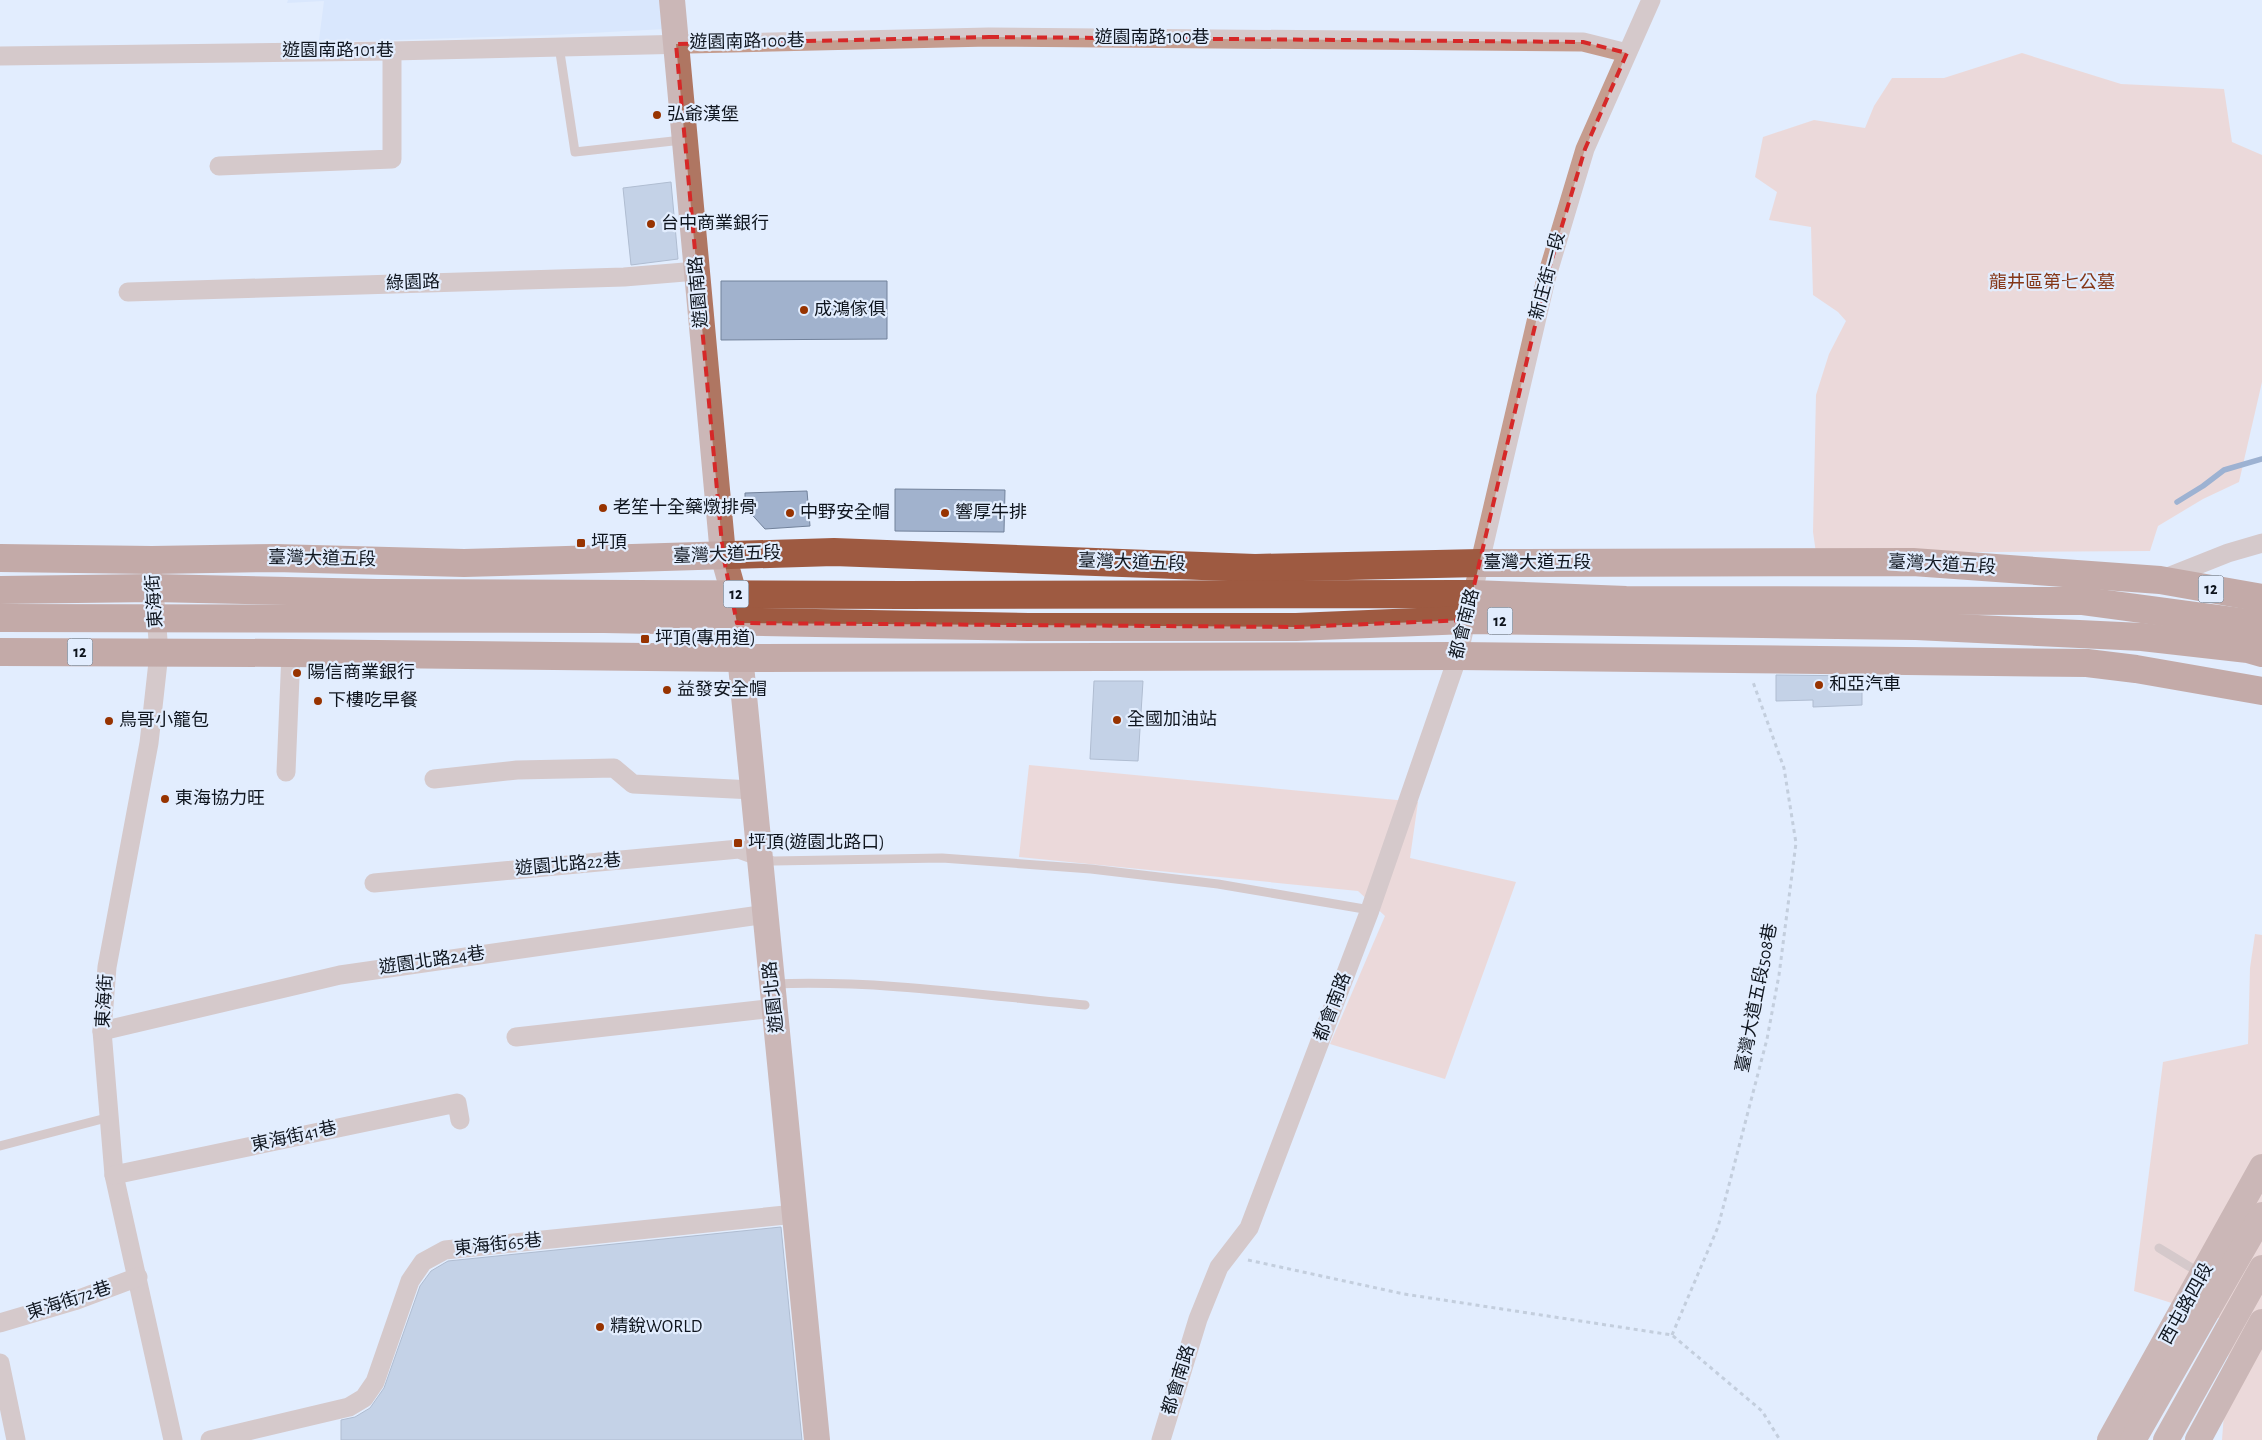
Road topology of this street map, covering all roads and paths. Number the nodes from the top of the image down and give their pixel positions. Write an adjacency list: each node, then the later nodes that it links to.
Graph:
1 (672, 0): 3 (street, 遊園南路)
2 (1651, 0): 6 (street, 新庄街一段)
3 (676, 44): 4 (street, 遊園南路101巷); 6 (street, 遊園南路100巷); 8 (street, 遊園南路)
4 (559, 46): 5 (street, 遊園南路101巷); 8 (lane)
5 (392, 51): 7 (street, 遊園南路101巷); 9 (street)
6 (1626, 53): 16 (street, 新庄街一段)
7 (0, 56)
8 (684, 140): 10 (street, 遊園南路)
9 (219, 166)
10 (697, 271): 11 (street, 綠園路); 13 (street, 遊園南路)
11 (128, 292)
12 (2262, 543): 17 (street)
13 (723, 555): 15 (main road, 臺灣大道五段 / 12); 16 (main road, 臺灣大道五段 / 12); 20 (street, 遊園北路)
14 (0, 558): 15 (main road, 臺灣大道五段 / 12)
15 (152, 560): 18 (street, 東海街)
16 (1480, 563): 17 (main road, 臺灣大道五段 / 12); 21 (street, 都會南路)
17 (2160, 580): 22 (main road, 臺灣大道五段 / 12); 23 (street)
18 (153, 588): 19 (main road, 臺灣大道五段 / 12); 20 (main road, 臺灣大道五段 / 12); 24 (street, 東海街)
19 (0, 590)
20 (734, 594): 21 (main road, 臺灣大道五段 / 12); 27 (street, 遊園北路)
21 (1472, 594): 23 (main road, 臺灣大道五段 / 12); 26 (street, 都會南路)
22 (2262, 598)
23 (2084, 601): 28 (main road, 臺灣大道五段 / 12)
24 (156, 617): 25 (main road, 12); 27 (main road, 12); 31 (street, 東海街)
25 (0, 618)
26 (1466, 620): 27 (main road, 12); 32 (main road, 12); 33 (street, 都會南路)
27 (737, 622): 34 (street, 遊園北路)
28 (2262, 625)
29 (0, 652): 31 (main road, 12)
30 (291, 652): 31 (main road, 12); 34 (main road, 12); 37 (street)
31 (159, 653): 46 (street, 東海街)
32 (2262, 653)
33 (1458, 656): 34 (main road, 12); 35 (main road, 12); 42 (street, 都會南路)
34 (740, 658): 39 (street, 遊園北路)
35 (1745, 660): 36 (main road, 12); 62 (path, 臺灣大道五段508巷)
36 (2262, 691)
37 (286, 772)
38 (434, 779): 39 (street)
39 (753, 790): 40 (street, 遊園北路)
40 (761, 857): 41 (street, 遊園北路22巷); 42 (lane); 43 (street, 遊園北路)
41 (374, 883)
42 (1370, 910): 56 (street, 都會南路)
43 (766, 914): 44 (street, 遊園北路); 46 (street, 遊園北路24巷)
44 (774, 996): 45 (lane); 47 (street); 53 (street, 遊園北路)
45 (1085, 1005)
46 (102, 1031): 48 (street, 東海街)
47 (516, 1037)
48 (110, 1117): 50 (lane); 52 (street, 東海街)
49 (460, 1120): 52 (street, 東海街41巷)
50 (0, 1146)
51 (2262, 1167): 58 (street, 西屯路四段)
52 (114, 1175): 59 (street, 東海街)
53 (795, 1214): 69 (street, 東海街65巷); 70 (street, 遊園北路)
54 (2262, 1215): 63 (street, 西屯路四段)
55 (2160, 1248): 58 (lane)
56 (1228, 1256): 62 (path); 71 (street, 都會南路)
57 (2262, 1268): 75 (street)
58 (2204, 1275): 73 (street, 西屯路四段)
59 (138, 1277): 61 (street, 東海街72巷); 68 (street, 東海街)
60 (2262, 1322): 65 (street)
61 (0, 1323)
62 (1672, 1335): 72 (path)
63 (2188, 1346): 73 (street); 74 (street, 西屯路四段)
64 (0, 1363): 66 (street)
65 (2236, 1368): 76 (street); 77 (street)
66 (6, 1421): 67 (street)
67 (16, 1440)
68 (173, 1440)
69 (210, 1440)
70 (817, 1440)
71 (1161, 1440)
72 (1780, 1440)
73 (2112, 1440)
74 (2133, 1440)
75 (2166, 1440)
76 (2180, 1440)
77 (2198, 1440)

